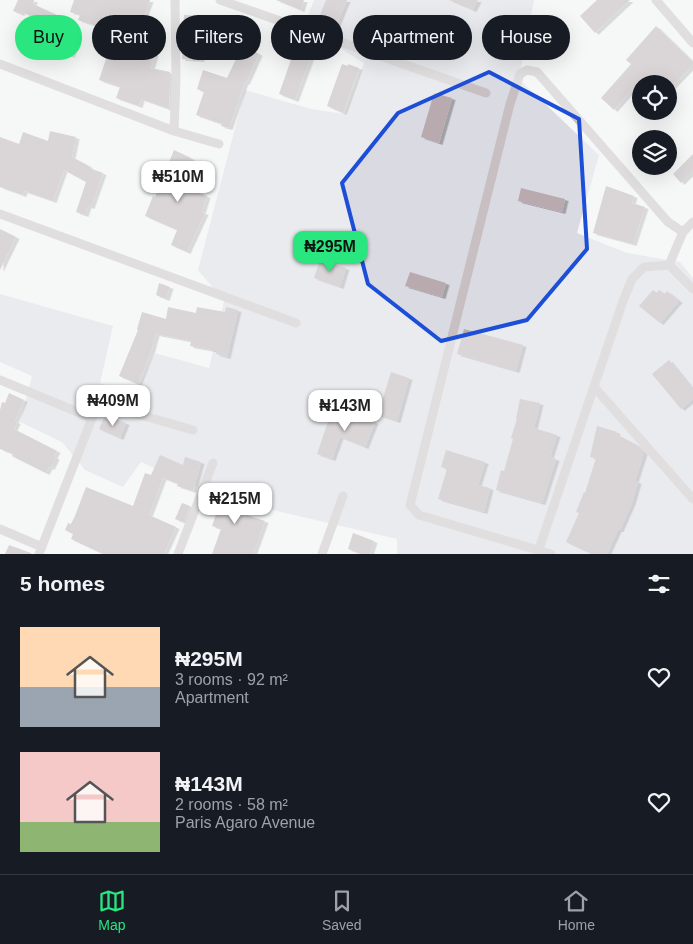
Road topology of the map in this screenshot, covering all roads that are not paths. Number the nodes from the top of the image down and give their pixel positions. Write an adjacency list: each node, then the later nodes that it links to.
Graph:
1 (175, 0): 7 (street)
2 (220, 0): 6 (street)
3 (656, 0): 4 (street)
4 (693, 43)
5 (0, 64): 7 (street)
6 (486, 93)
7 (174, 131): 8 (street)
8 (219, 144)
9 (0, 214): 14 (street)
10 (693, 222): 11 (street)
11 (683, 232): 12 (street); 23 (street)
12 (669, 265): 13 (street); 16 (street)
13 (693, 289)
14 (296, 323)
15 (0, 380): 17 (street)
16 (595, 388): 21 (street); 23 (street)
17 (92, 418): 18 (street); 24 (street)
18 (193, 430)
19 (213, 463): 25 (street)
20 (343, 496): 26 (street)
21 (693, 499)
22 (0, 529): 24 (street)
23 (539, 549): 27 (street)
24 (41, 550)
25 (178, 554)
26 (322, 554)
27 (551, 554)

